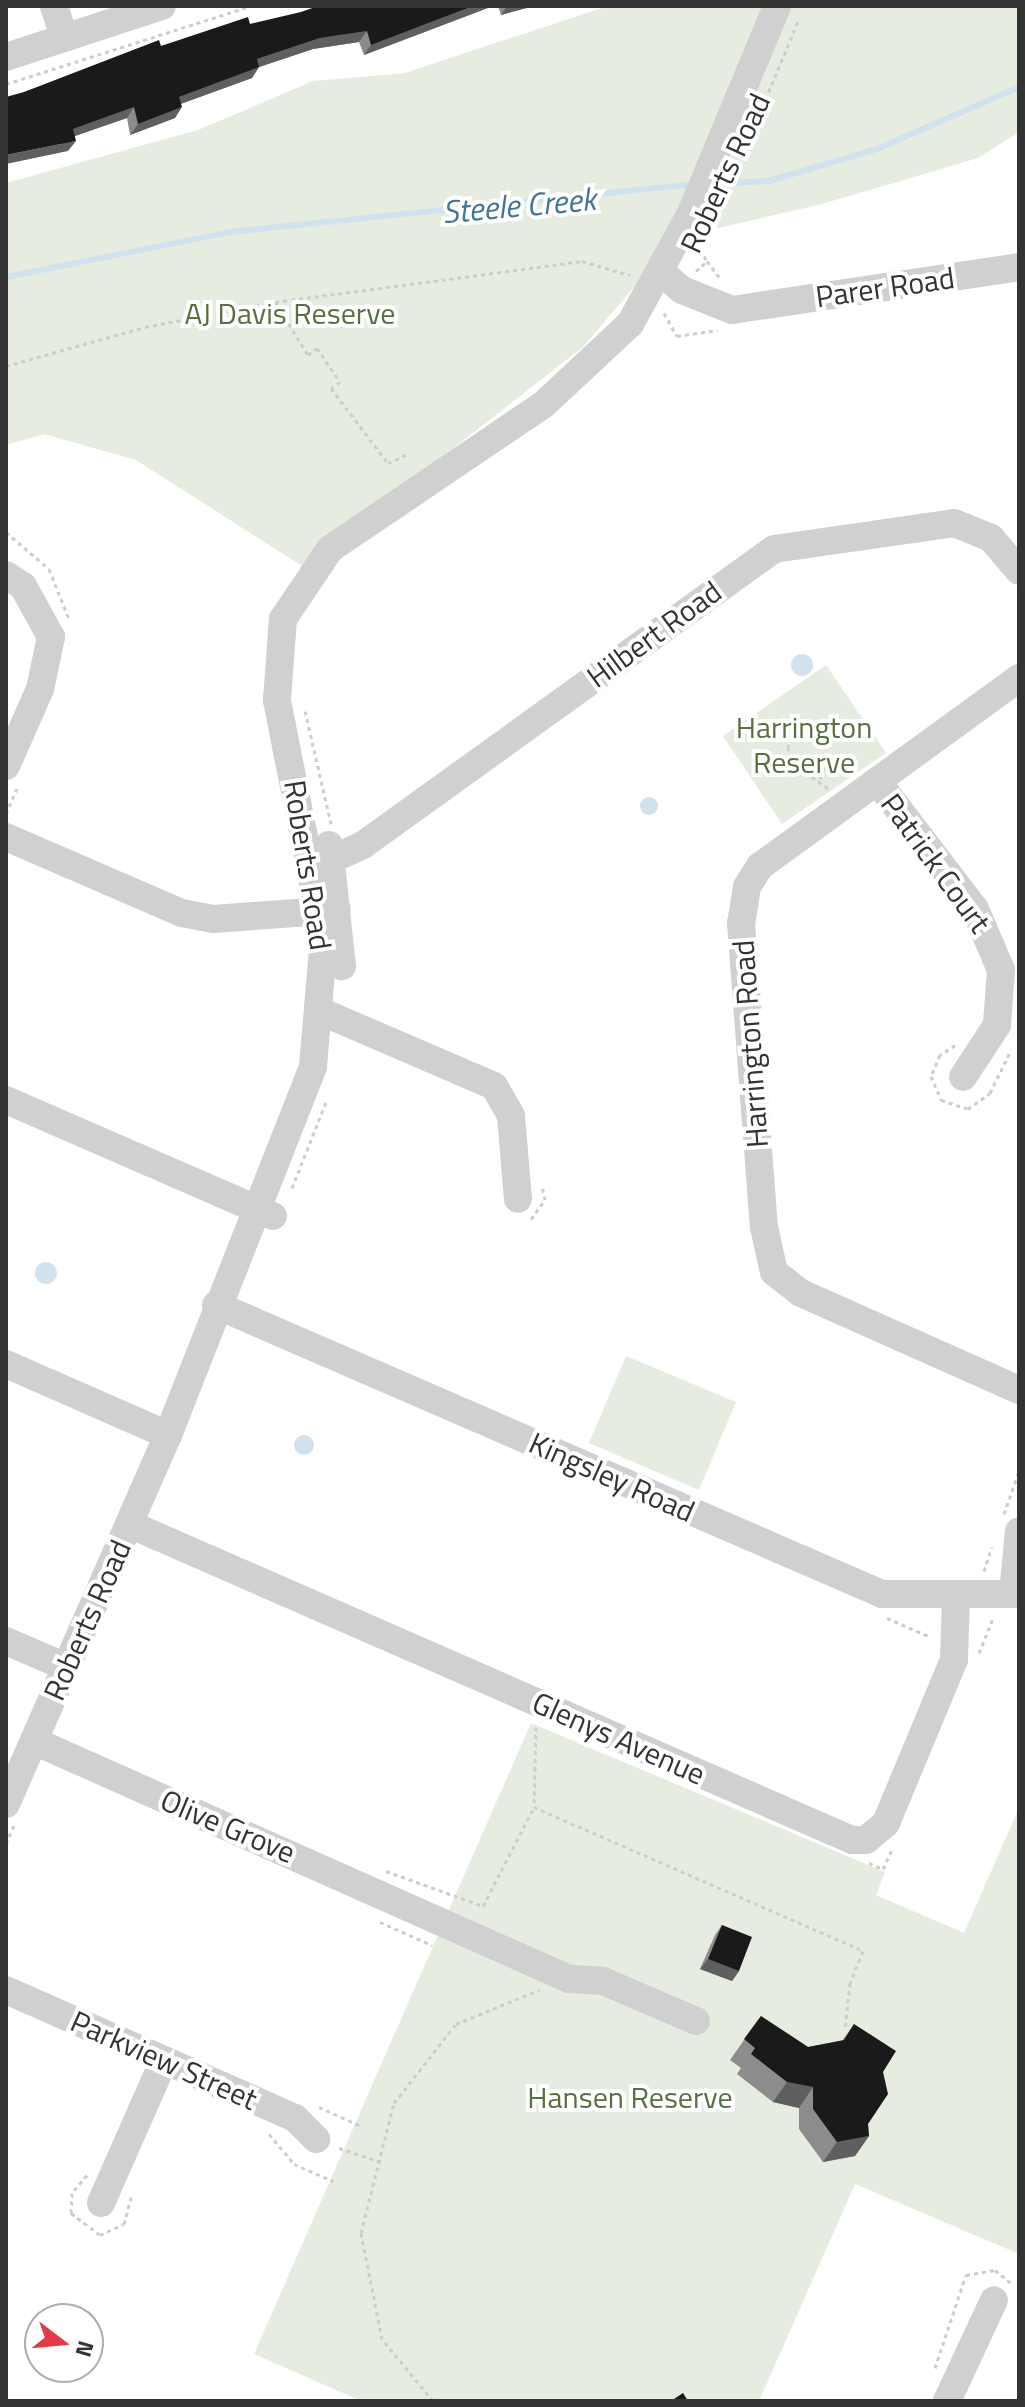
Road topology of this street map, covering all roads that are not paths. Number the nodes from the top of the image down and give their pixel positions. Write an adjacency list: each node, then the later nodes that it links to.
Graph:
1 (54, 6): 5 (street)
2 (162, 6): 5 (street)
3 (777, 6): 7 (street, Roberts Road)
4 (796, 6): 7 (street, Roberts Road)
5 (64, 36): 6 (street)
6 (6, 57)
7 (729, 161): 9 (street, Roberts Road)
8 (1019, 267): 9 (street, Parer Road)
9 (663, 285): 16 (street, Roberts Road)
10 (1019, 571): 16 (street, Hilbert Road)
11 (6, 575): 13 (street)
12 (1019, 678): 14 (street, Harrington Road)
13 (6, 766)
14 (877, 781): 19 (street, Patrick Court); 25 (street, Harrington Road)
15 (6, 837): 17 (street)
16 (323, 865): 17 (street, Roberts Road)
17 (331, 910): 18 (street, Roberts Road)
18 (331, 1014): 21 (street); 22 (street, Roberts Road)
19 (963, 1077)
20 (6, 1100): 22 (street)
21 (524, 1200)
22 (273, 1207): 23 (street, Roberts Road)
23 (224, 1308): 26 (street, Roberts Road); 30 (street, Kingsley Road)
24 (6, 1364): 26 (street)
25 (1019, 1390)
26 (168, 1435): 27 (street, Roberts Road)
27 (129, 1524): 30 (street, Glenys Avenue); 32 (street, Roberts Road)
28 (1019, 1531): 29 (street)
29 (1016, 1594): 30 (street, Kingsley Road)
30 (956, 1597)
31 (6, 1641): 32 (street)
32 (66, 1667): 33 (street, Roberts Road)
33 (34, 1741): 34 (street, Roberts Road); 36 (street, Olive Grove)
34 (12, 1811)
35 (6, 1990): 37 (street, Parkview Street)
36 (696, 2021)
37 (164, 2060): 38 (street, Parkview Street); 39 (street)
38 (316, 2139)
39 (101, 2203)
40 (994, 2300): 41 (street)
41 (947, 2401)

